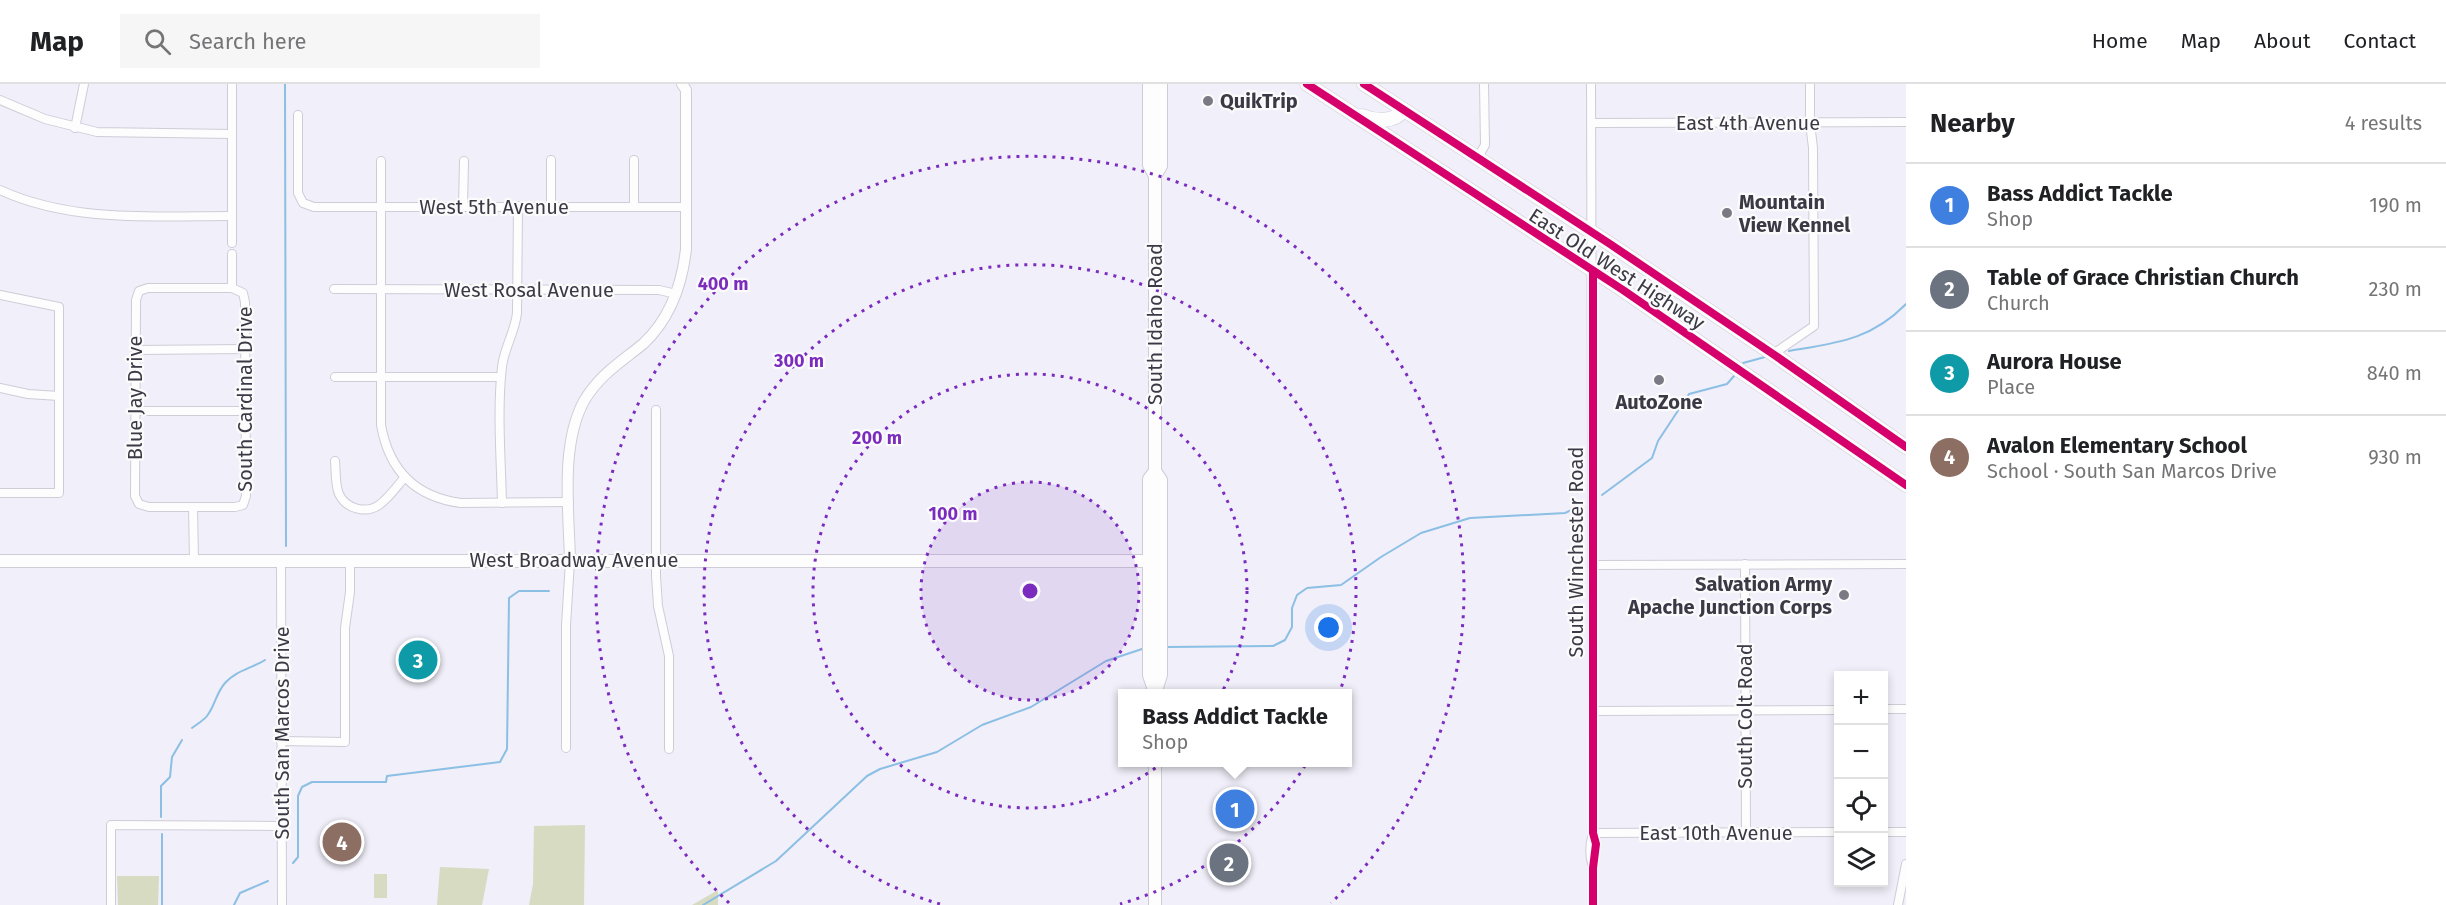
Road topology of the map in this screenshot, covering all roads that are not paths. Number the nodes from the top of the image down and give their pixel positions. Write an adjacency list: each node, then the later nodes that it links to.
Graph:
1 (84, 84): 18 (street)
2 (232, 84): 19 (street)
3 (1149, 84): 25 (main road, South Idaho Road)
4 (1161, 84): 25 (main road, South Idaho Road)
5 (1307, 84): 12 (main road, East Old West Highway)
6 (1364, 84): 13 (main road, East Old West Highway)
7 (1484, 84): 20 (street)
8 (1591, 84): 16 (street, South Winchester Road)
9 (1810, 84): 17 (street)
10 (687, 86): 32 (street)
11 (0, 100): 18 (street)
12 (1341, 107): 13 (main road); 37 (main road, East Old West Highway)
13 (1404, 110): 20 (main road, East Old West Highway)
14 (298, 115): 28 (street, West 5th Avenue)
15 (1906, 122): 17 (street, East 4th Avenue)
16 (1591, 123): 17 (street, East 4th Avenue); 34 (street, South Winchester Road)
17 (1810, 123): 46 (street)
18 (75, 128): 19 (street)
19 (232, 134): 33 (street)
20 (1477, 159): 34 (main road, East Old West Highway)
21 (381, 160): 28 (street)
22 (551, 160): 30 (street)
23 (634, 160): 31 (street)
24 (464, 161): 29 (street)
25 (1155, 176): 57 (main road, South Idaho Road)
26 (0, 189): 33 (street)
27 (518, 206): 29 (street, West 5th Avenue); 30 (street, West 5th Avenue); 41 (street)
28 (381, 207): 29 (street, West 5th Avenue); 40 (street)
29 (463, 207)
30 (551, 207): 31 (street, West 5th Avenue)
31 (634, 207): 32 (street, West 5th Avenue)
32 (685, 207): 42 (street)
33 (232, 216): 35 (street)
34 (1592, 232): 37 (street, South Winchester Road); 46 (main road, East Old West Highway)
35 (232, 243)
36 (232, 254): 38 (street, South Cardinal Drive)
37 (1593, 271): 59 (main road, East Old West Highway); 73 (street, South Winchester Road)
38 (232, 288): 44 (street, South Cardinal Drive); 45 (street, Blue Jay Drive)
39 (334, 289): 40 (street, West Rosal Avenue)
40 (381, 289): 41 (street, West Rosal Avenue); 48 (street)
41 (518, 290): 42 (street, West Rosal Avenue); 49 (street)
42 (676, 294): 61 (street)
43 (0, 295): 51 (street)
44 (246, 349): 45 (street); 54 (street, South Cardinal Drive)
45 (136, 350): 53 (street, Blue Jay Drive)
46 (1773, 354): 55 (main road, East Old West Highway)
47 (334, 377): 48 (street)
48 (381, 377): 49 (street); 58 (street)
49 (501, 377): 62 (street)
50 (0, 388): 51 (street)
51 (59, 396): 60 (street)
52 (656, 410): 69 (street)
53 (135, 411): 54 (street); 63 (street, Blue Jay Drive)
54 (246, 411): 63 (street, South Cardinal Drive)
55 (1906, 447)
56 (335, 461): 58 (street)
57 (1155, 471): 70 (main road, South Idaho Road); 74 (main road, South Idaho Road)
58 (405, 477): 62 (street)
59 (1906, 485)
60 (0, 493)
61 (569, 502): 62 (street); 68 (street)
62 (502, 503)
63 (193, 507): 64 (street)
64 (194, 560): 65 (main road, West Broadway Avenue); 67 (main road, West Broadway Avenue)
65 (281, 560): 66 (main road, West Broadway Avenue); 81 (street, South San Marcos Drive)
66 (350, 560): 68 (main road, West Broadway Avenue); 81 (street)
67 (0, 561)
68 (570, 561): 69 (main road, West Broadway Avenue); 82 (street)
69 (656, 561): 70 (main road, West Broadway Avenue); 83 (street)
70 (1148, 561): 74 (main road, South Idaho Road)
71 (1745, 564): 72 (street); 73 (street); 78 (street, South Colt Road)
72 (1906, 564)
73 (1592, 565): 80 (street, South Winchester Road)
74 (1155, 646): 75 (main road, South Idaho Road)
75 (1154, 689)
76 (1888, 709): 77 (street)
77 (1906, 709)
78 (1746, 710): 79 (street); 80 (street); 86 (street, South Colt Road)
79 (1834, 710)
80 (1593, 711): 90 (street, South Winchester Road)
81 (281, 741): 85 (street, South San Marcos Drive)
82 (566, 748)
83 (669, 749)
84 (1155, 767): 94 (main road)
85 (282, 826): 92 (street); 93 (street, South San Marcos Drive)
86 (1746, 832): 87 (street, East 10th Avenue); 90 (street, East 10th Avenue)
87 (1834, 832)
88 (1888, 832): 89 (street)
89 (1906, 832)
90 (1593, 833): 95 (street, South Winchester Road)
91 (1906, 864): 96 (street)
92 (111, 905)
93 (282, 905)
94 (1155, 905)
95 (1593, 905)
96 (1898, 905)

